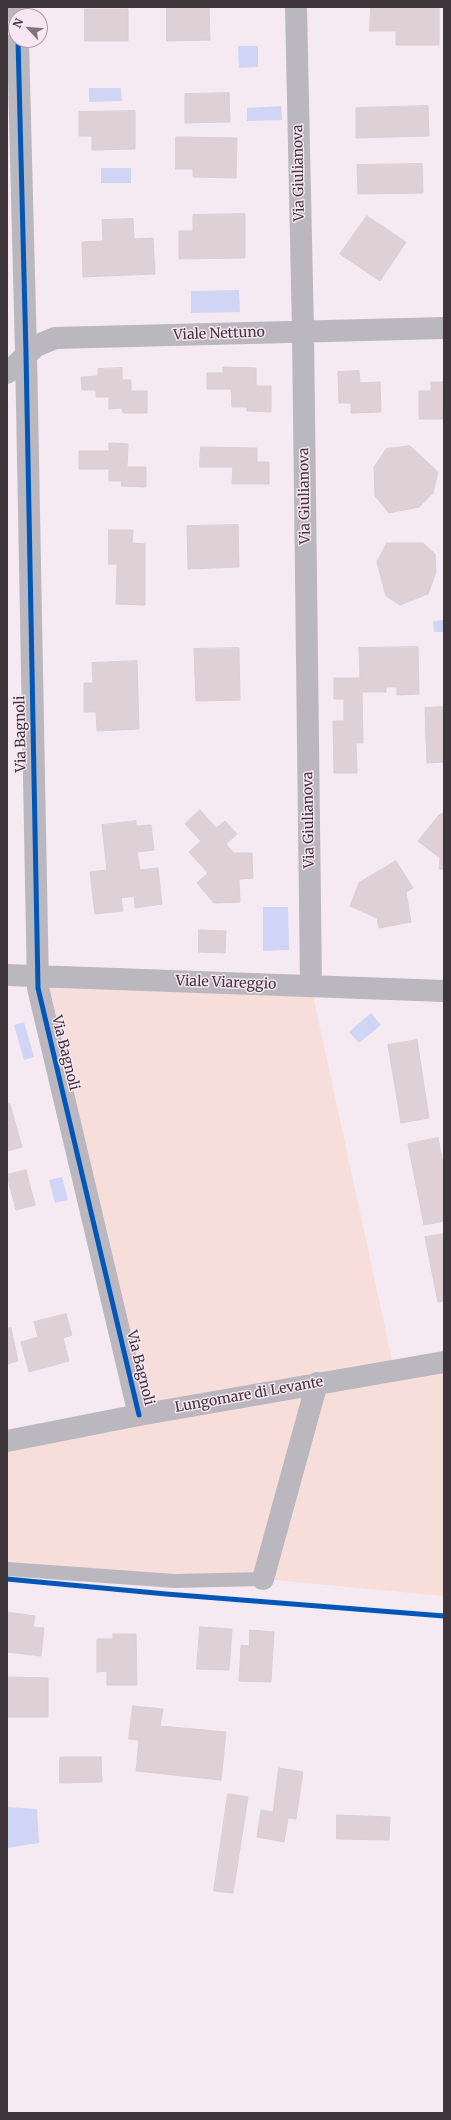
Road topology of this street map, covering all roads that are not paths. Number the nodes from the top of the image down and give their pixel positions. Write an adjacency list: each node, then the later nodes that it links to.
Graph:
1 (296, 7): 4 (street, Via Giulianova)
2 (18, 48): 5 (street, Via Bagnoli)
3 (444, 328): 4 (street, Viale Nettuno)
4 (303, 332): 5 (street, Viale Nettuno); 9 (street, Via Giulianova)
5 (26, 353): 6 (street, Viale Nettuno); 8 (street, Via Bagnoli)
6 (7, 373)
7 (7, 975): 8 (street, Viale Viareggio)
8 (37, 976): 9 (street, Viale Viareggio); 13 (street, Via Bagnoli)
9 (311, 986): 10 (street, Viale Viareggio)
10 (444, 991)
11 (444, 1362): 12 (street, Lungomare di Levante)
12 (317, 1383): 13 (street, Lungomare di Levante); 16 (street)
13 (139, 1415): 14 (street, Lungomare di Levante)
14 (7, 1440)
15 (7, 1568): 16 (lane)
16 (263, 1579)

